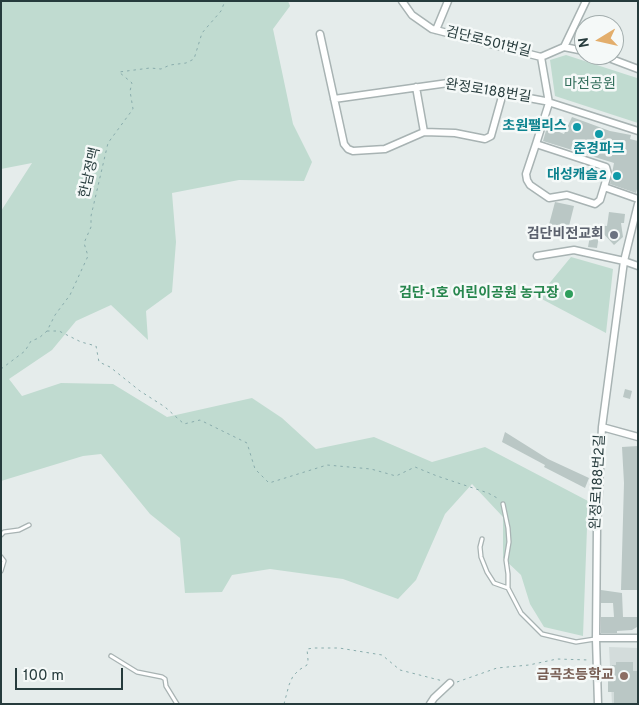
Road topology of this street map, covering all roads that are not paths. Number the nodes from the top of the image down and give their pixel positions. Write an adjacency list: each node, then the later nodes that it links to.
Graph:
1 (402, 1): 4 (street, 검단로501번길)
2 (448, 1): 4 (street)
3 (586, 1): 6 (street)
4 (436, 30): 8 (street, 검단로501번길)
5 (320, 34): 13 (street)
6 (564, 47): 7 (street); 8 (street, 검단로501번길)
7 (574, 49)
8 (541, 57): 14 (street)
9 (624, 64): 10 (street)
10 (638, 69)
11 (416, 87): 12 (street, 완정로188번길); 13 (street, 완정로188번길); 16 (street)
12 (503, 94): 14 (street, 완정로188번길); 16 (street)
13 (334, 99): 16 (street)
14 (549, 103): 15 (street, 완정로188번길); 17 (street)
15 (638, 131)
16 (424, 132)
17 (536, 144): 18 (street); 18 (street)
18 (604, 187): 19 (street)
19 (638, 199)
20 (638, 204): 22 (street)
21 (537, 256): 22 (street)
22 (624, 261): 23 (street); 24 (street, 완정로188번2길)
23 (638, 266)
24 (602, 427): 25 (street); 33 (street, 완정로188번2길)
25 (638, 437)
26 (503, 504): 32 (lane)
27 (28, 525): 28 (lane)
28 (1, 535)
29 (482, 539): 32 (lane)
30 (1, 557): 31 (lane)
31 (1, 571)
32 (508, 588): 33 (lane)
33 (596, 638): 34 (street); 39 (street, 완정로188번2길)
34 (638, 638)
35 (111, 656): 37 (lane)
36 (450, 683): 38 (street)
37 (177, 704)
38 (430, 704)
39 (598, 704)

